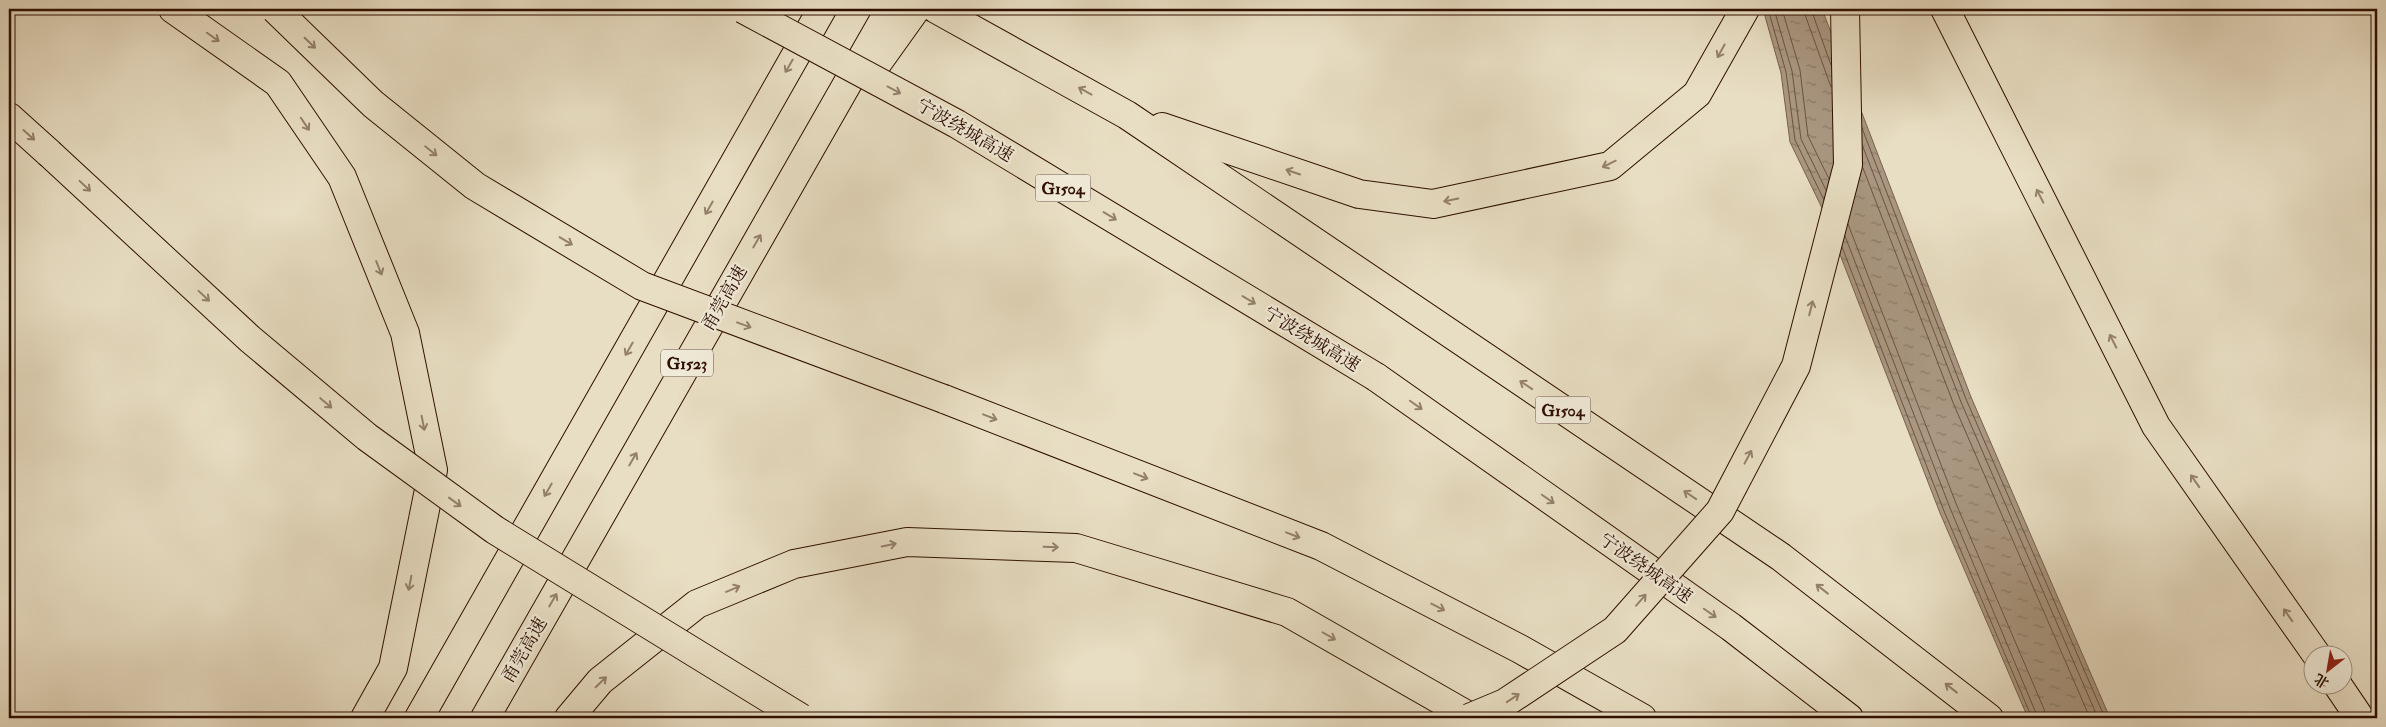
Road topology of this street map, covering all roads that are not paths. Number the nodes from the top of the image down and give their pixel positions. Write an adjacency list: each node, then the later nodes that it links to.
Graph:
1 (173, 9): 16 (highway, one-way to 16)
2 (275, 9): 22 (highway, one-way to 22, bridge)
3 (743, 9): 23 (highway, 宁波绕城高速 / G1504, one-way to 23, bridge)
4 (822, 9): 17 (highway, one-way to 17)
5 (890, 9): 13 (highway, 甬莞高速 / G1523)
6 (916, 9): 13 (highway)
7 (936, 9): 11 (highway, G1504, one-way to 7)
8 (1745, 9): 11 (highway, one-way to 11)
9 (1845, 9): 21 (highway, one-way to 9, bridge)
10 (1945, 9): 14 (highway, one-way to 10)
11 (1127, 115): 24 (highway, G1504, one-way to 11)
12 (9, 117): 20 (highway, one-way to 20, bridge)
13 (787, 188): 18 (highway, 甬莞高速 / G1523, one-way to 13)
14 (2309, 644)
15 (2344, 694): 25 (highway)
16 (365, 718)
17 (419, 718)
18 (485, 718)
19 (569, 718): 21 (highway, one-way to 21)
20 (801, 718)
21 (1470, 718)
22 (1642, 718)
23 (1849, 718)
24 (1989, 718)
25 (2360, 718)

